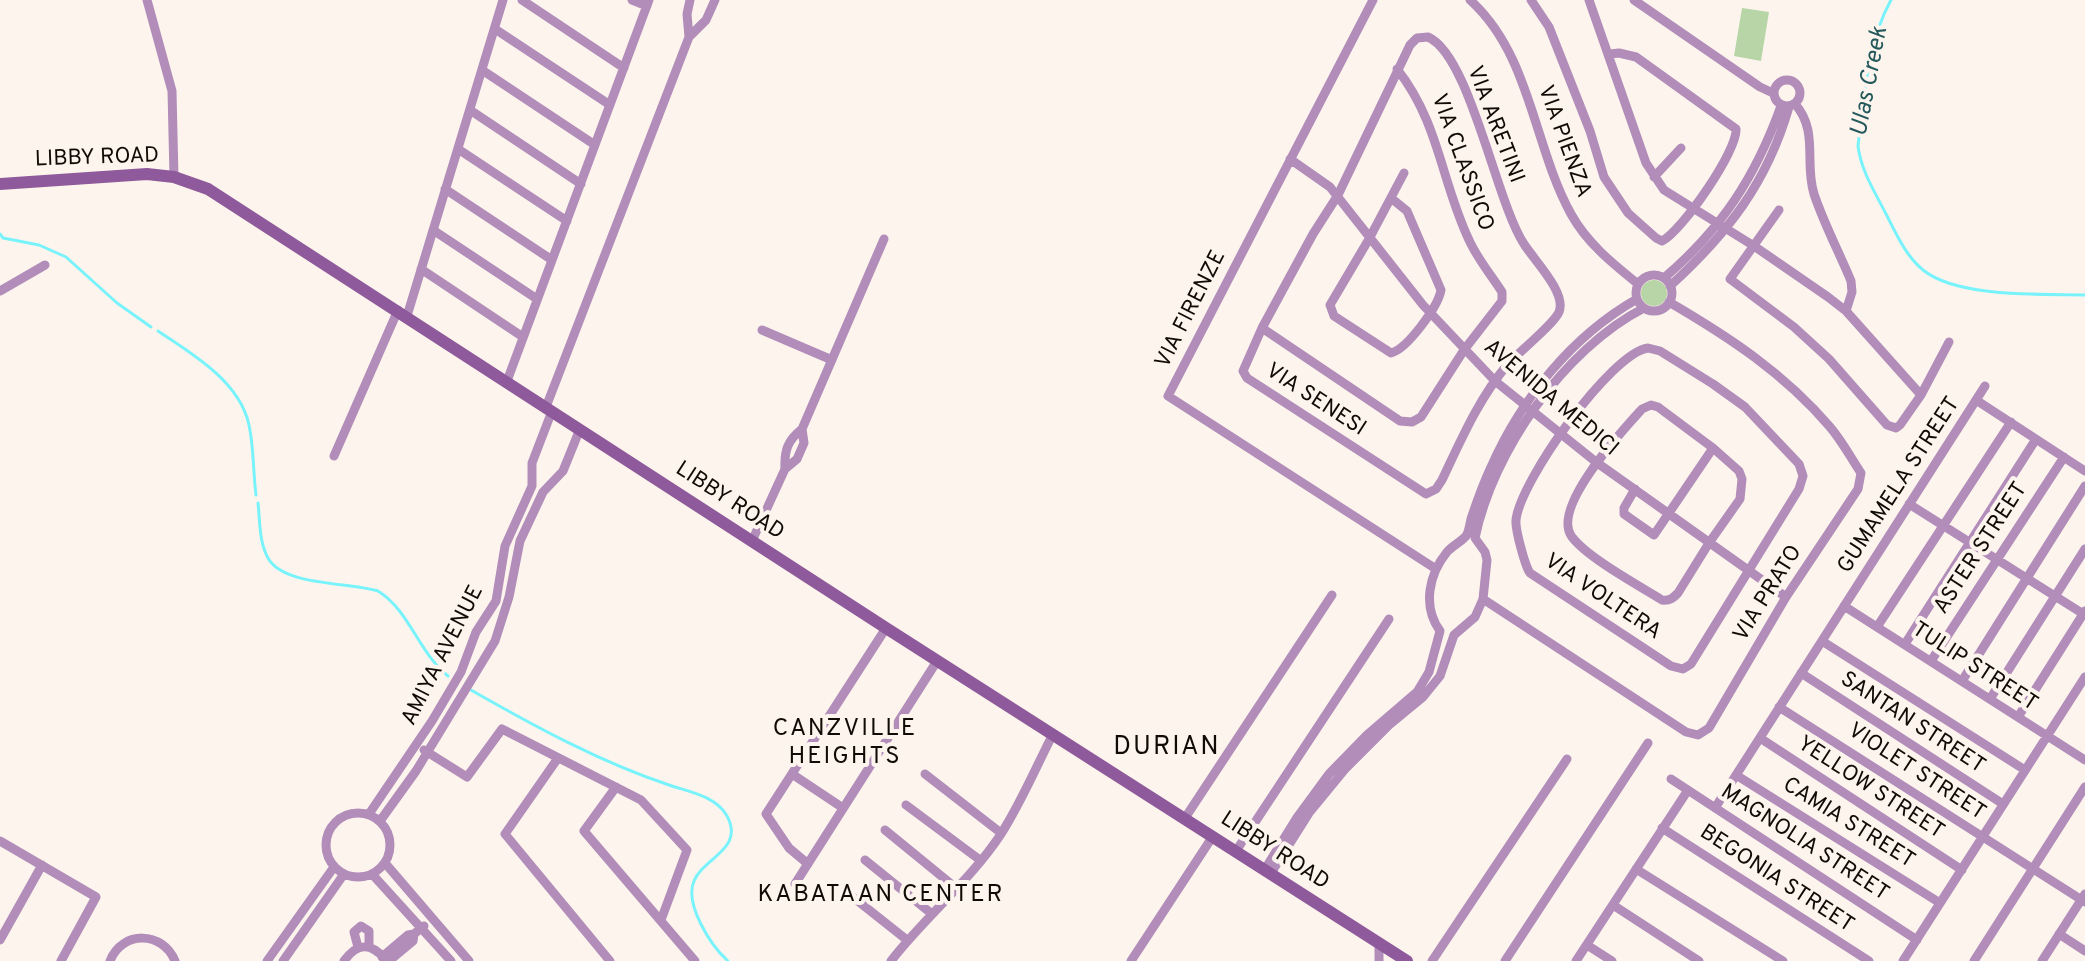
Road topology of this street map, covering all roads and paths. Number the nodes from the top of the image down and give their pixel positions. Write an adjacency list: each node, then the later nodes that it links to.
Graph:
1 (147, 0): 28 (street)
2 (503, 0): 13 (street)
3 (522, 0): 16 (street)
4 (632, 0): 12 (street)
5 (690, 0): 14 (street)
6 (715, 0): 14 (street)
7 (1373, 0): 26 (street, VIA FIRENZE)
8 (1470, 0): 47 (street, VIA PIENZA)
9 (1531, 0): 35 (street)
10 (1589, 0): 15 (street)
11 (1634, 0): 19 (street)
12 (648, 3): 16 (street)
13 (495, 29): 18 (street); 20 (street)
14 (689, 37): 67 (street, AMIYA AVENUE)
15 (1610, 54): 29 (street); 35 (street)
16 (624, 68): 20 (street)
17 (1397, 69): 33 (street, VIA ARETINI); 59 (street, VIA CLASSICO); 62 (street, VIA ARETINI)
18 (482, 70): 22 (street); 23 (street)
19 (1773, 93): 21 (street); 21 (street)
20 (610, 105): 23 (street)
21 (1788, 105): 38 (street); 52 (street)
22 (470, 110): 25 (street); 31 (street)
23 (595, 145): 31 (street)
24 (1681, 148): 29 (street)
25 (458, 149): 32 (street); 37 (street)
26 (1290, 159): 33 (street, AVENIDA MEDICI); 90 (street, VIA FIRENZE)
27 (1404, 173): 34 (street)
28 (174, 177): 30 (main road, LIBBY ROAD); 54 (main road, LIBBY ROAD)
29 (1654, 177): 35 (street)
30 (0, 184)
31 (581, 184): 37 (street)
32 (445, 189): 39 (street); 43 (street)
33 (1338, 195): 41 (street, AVENIDA MEDICI); 55 (street, VIA SENESI)
34 (1391, 198): 41 (street); 53 (street)
35 (1693, 209): 38 (street)
36 (1779, 210): 42 (street)
37 (567, 221): 43 (street)
38 (1723, 227): 42 (street); 46 (street)
39 (433, 230): 45 (street); 49 (street)
40 (884, 239): 60 (street)
41 (1369, 239): 53 (street, AVENIDA MEDICI); 53 (street)
42 (1754, 246): 52 (street); 64 (street)
43 (552, 260): 49 (street)
44 (45, 265): 48 (street)
45 (421, 269): 54 (street); 57 (street)
46 (1667, 282): 47 (street); 50 (street)
47 (1638, 284): 51 (street)
48 (0, 291)
49 (537, 299): 57 (street)
50 (1669, 302): 51 (street); 95 (street, VIA PRATO)
51 (1640, 304): 66 (street)
52 (1846, 311): 64 (street)
53 (1430, 312): 59 (street, AVENIDA MEDICI)
54 (402, 313): 61 (main road, LIBBY ROAD); 73 (street)
55 (1262, 328): 59 (street); 62 (street, VIA SENESI)
56 (762, 330): 60 (street)
57 (523, 337): 61 (street)
58 (1949, 342): 64 (street)
59 (1464, 350): 62 (street, AVENIDA MEDICI)
60 (832, 360): 85 (street)
61 (507, 381): 67 (main road, LIBBY ROAD)
62 (1495, 381): 66 (street, AVENIDA MEDICI)
63 (1985, 386): 65 (street, GUMAMELA STREET)
64 (1921, 395)
65 (1976, 400): 68 (street); 81 (street, GUMAMELA STREET)
66 (1529, 408): 70 (street, AVENIDA MEDICI); 84 (street)
67 (549, 409): 69 (main road, LIBBY ROAD); 77 (street, AMIYA AVENUE)
68 (2011, 422): 71 (street); 83 (street)
69 (580, 429): 80 (street, AMIYA AVENUE); 85 (main road, LIBBY ROAD)
70 (1560, 433): 75 (street, AVENIDA MEDICI); 91 (street); 91 (street, VIA VOLTERA)
71 (2036, 439): 74 (street); 87 (street)
72 (1713, 448): 75 (street); 82 (street); 86 (street)
73 (334, 456)
74 (2064, 457): 76 (street); 89 (street, ASTER STREET)
75 (1596, 462): 79 (street, AVENIDA MEDICI); 86 (street)
76 (2085, 471)
77 (532, 486): 80 (street); 121 (street, AMIYA AVENUE)
78 (2085, 486): 92 (street)
79 (1635, 489): 82 (street, AVENIDA MEDICI); 82 (street)
80 (543, 492): 122 (street, AMIYA AVENUE)
81 (1909, 504): 83 (street); 97 (street, GUMAMELA STREET)
82 (1671, 514): 86 (street, AVENIDA MEDICI)
83 (1943, 526): 87 (street); 100 (street)
84 (1470, 538): 90 (street); 96 (street)
85 (752, 541): 101 (main road, LIBBY ROAD)
86 (1709, 543): 91 (street, AVENIDA MEDICI)
87 (1970, 543): 89 (street); 105 (street)
88 (2085, 549): 94 (street)
89 (1997, 560): 92 (street); 107 (street, ASTER STREET)
90 (1436, 569): 102 (street)
91 (1748, 570): 95 (street, AVENIDA MEDICI)
92 (2027, 578): 94 (street); 112 (street)
93 (1332, 595): 139 (street)
94 (2055, 596): 98 (street); 113 (street)
95 (1786, 597): 96 (street, VIA PRATO)
96 (1483, 599): 103 (street)
97 (1844, 606): 100 (street, TULIP STREET); 104 (street, GUMAMELA STREET)
98 (2084, 613): 116 (street)
99 (1389, 619): 147 (street)
100 (1877, 627): 105 (street, TULIP STREET)
101 (886, 628): 106 (main road, LIBBY ROAD); 127 (street)
102 (1440, 631): 103 (street); 108 (street)
103 (1454, 635): 109 (street)
104 (1822, 641): 110 (street, GUMAMELA STREET); 126 (street)
105 (1905, 644): 107 (street, TULIP STREET)
106 (937, 661): 117 (main road, LIBBY ROAD); 136 (street)
107 (1931, 661): 112 (street, TULIP STREET)
108 (1432, 665): 109 (street); 115 (street)
109 (1443, 669): 115 (street)
110 (1801, 673): 114 (street, GUMAMELA STREET); 134 (street, SANTAN STREET)
111 (2085, 677): 118 (street)
112 (1962, 681): 113 (street, TULIP STREET)
113 (1990, 699): 116 (street, TULIP STREET)
114 (1779, 707): 119 (street, GUMAMELA STREET); 145 (street, VIOLET STREET)
115 (1399, 712): 157 (street)
116 (2018, 717): 118 (street, TULIP STREET)
117 (1053, 734): 139 (main road, LIBBY ROAD); 143 (street)
118 (2047, 735): 125 (street, TULIP STREET); 126 (street)
119 (1760, 738): 129 (street, GUMAMELA STREET); 156 (street, YELLOW STREET)
120 (1648, 743): 199 (street)
121 (418, 746): 122 (street); 138 (street, AMIYA AVENUE)
122 (428, 752): 123 (street); 140 (street, AMIYA AVENUE)
123 (558, 758): 131 (street); 192 (street)
124 (1567, 759): 198 (street)
125 (2085, 760)
126 (2025, 770): 134 (street)
127 (792, 774): 136 (street); 151 (street)
128 (925, 774): 143 (street)
129 (1736, 775): 137 (street, GUMAMELA STREET); 167 (street, CAMIA STREET)
130 (1671, 779): 133 (street, MAGNOLIA STREET)
131 (616, 787): 172 (street); 172 (street)
132 (2085, 787): 155 (street)
133 (1688, 790): 137 (street, MAGNOLIA STREET); 141 (street)
134 (2003, 804): 145 (street)
135 (906, 805): 149 (street)
136 (843, 808): 151 (street)
137 (1715, 808): 177 (street, MAGNOLIA STREET)
138 (369, 814): 140 (street); 153 (street)
139 (1185, 818): 144 (main road, LIBBY ROAD)
140 (380, 821): 150 (street)
141 (1662, 828): 154 (street); 204 (street, BEGONIA STREET)
142 (885, 830): 162 (street)
143 (1001, 833): 149 (street)
144 (1213, 836): 147 (main road, LIBBY ROAD); 195 (street)
145 (1983, 837): 155 (street, VIOLET STREET); 156 (street)
146 (0, 841): 152 (street)
147 (1236, 851): 157 (main road, LIBBY ROAD)
148 (865, 860): 170 (street)
149 (980, 860): 162 (street)
150 (385, 863): 159 (street); 160 (street)
151 (808, 864): 161 (street)
152 (42, 865): 175 (street); 184 (street)
153 (334, 867): 158 (street); 187 (street)
154 (1636, 869): 168 (street); 203 (street)
155 (2033, 869): 165 (street, VIOLET STREET); 206 (street)
156 (1962, 870): 167 (street)
157 (1268, 871): 178 (main road, LIBBY ROAD)
158 (344, 874): 159 (street); 188 (street)
159 (372, 874): 163 (street)
160 (400, 881): 163 (street); 166 (street)
161 (795, 884)
162 (956, 888): 170 (street)
163 (387, 891): 169 (street)
164 (849, 894): 176 (street)
165 (2084, 899): 174 (street)
166 (416, 900): 169 (street); 171 (street)
167 (1940, 903): 177 (street)
168 (1613, 905): 179 (street); 202 (street)
169 (405, 910): 173 (street)
170 (932, 914): 176 (street)
171 (432, 919): 173 (street); 191 (street)
172 (661, 920): 193 (street)
173 (418, 931): 183 (street); 190 (street)
174 (2059, 934): 182 (street); 207 (street)
175 (0, 940)
176 (907, 940): 194 (street)
177 (1917, 940): 205 (street)
178 (1379, 943): 196 (street); 197 (main road, LIBBY ROAD)
179 (1587, 945): 200 (street); 201 (street)
180 (369, 946): 181 (street); 181 (street); 183 (street)
181 (358, 947): 189 (street)
182 (2085, 951)
183 (386, 960)
184 (61, 961)
185 (110, 961): 186 (street)
186 (175, 961)
187 (267, 961)
188 (283, 961)
189 (344, 961)
190 (451, 961)
191 (469, 961)
192 (610, 961)
193 (695, 961)
194 (891, 961)
195 (1131, 961)
196 (1379, 961)
197 (1407, 961)
198 (1432, 961)
199 (1505, 961)
200 (1576, 961)
201 (1612, 961)
202 (1699, 961)
203 (1783, 961)
204 (1869, 961)
205 (1903, 961)
206 (1974, 961)
207 (2042, 961)

